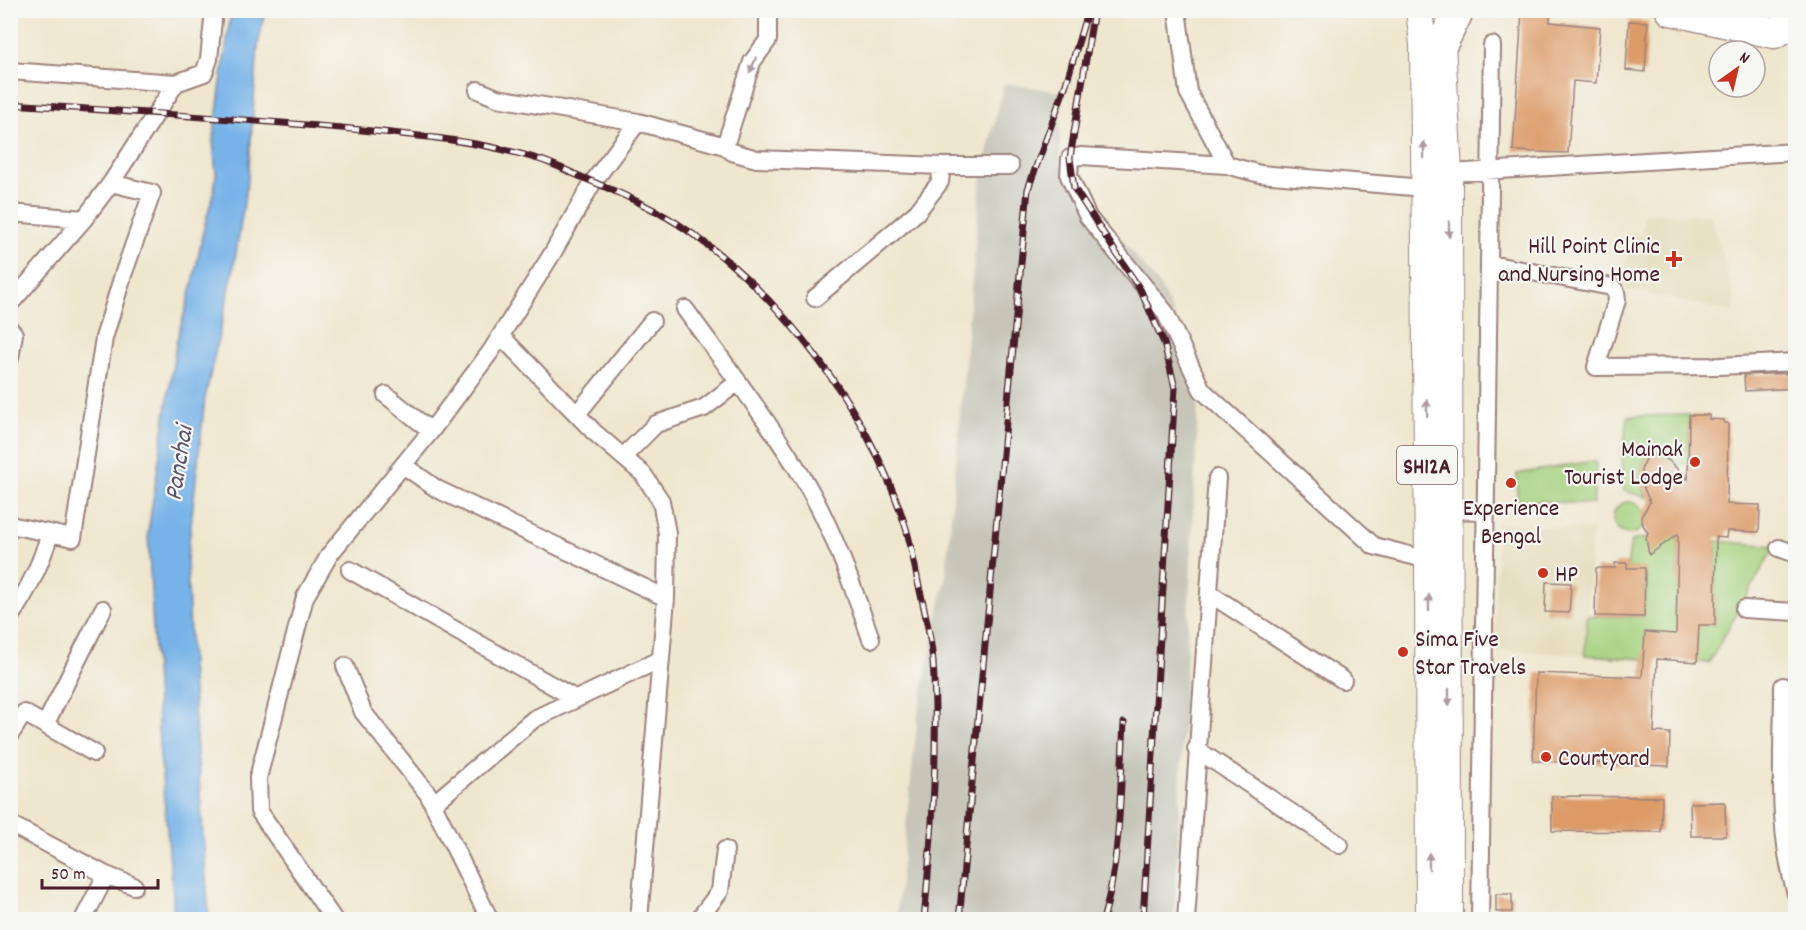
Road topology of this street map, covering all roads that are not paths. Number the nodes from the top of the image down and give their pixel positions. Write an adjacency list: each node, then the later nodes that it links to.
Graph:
1 (214, 10): 13 (street)
2 (768, 10): 16 (street, one-way to 16)
3 (1178, 10): 18 (street)
4 (1419, 10): 24 (main road, SH12A, one-way to 4)
5 (1459, 10): 10 (highway)
6 (1671, 10): 9 (highway)
7 (1770, 10): 8 (highway)
8 (1796, 14)
9 (1796, 21)
10 (1442, 44): 22 (main road, SH12A)
11 (1492, 45): 21 (street)
12 (10, 71): 13 (street)
13 (176, 82): 23 (street)
14 (478, 90): 15 (street)
15 (638, 122): 16 (street); 33 (street)
16 (725, 146): 19 (street)
17 (1796, 152): 21 (street)
18 (1227, 165): 24 (street); 47 (street)
19 (942, 166): 20 (street); 28 (street)
20 (1010, 166)
21 (1490, 170): 22 (street); 27 (street)
22 (1449, 173): 43 (main road, SH12A, one-way to 43)
23 (111, 183): 26 (street); 46 (street)
24 (1424, 188): 43 (main road, SH12A, one-way to 24)
25 (10, 213): 26 (street)
26 (84, 219): 29 (street)
27 (1489, 264): 35 (street); 44 (street)
28 (815, 298)
29 (10, 304)
30 (685, 309): 36 (street)
31 (652, 321): 38 (street)
32 (10, 329): 34 (street)
33 (501, 336): 38 (street); 39 (street)
34 (10, 357)
35 (1796, 362)
36 (738, 382): 40 (street); 55 (street)
37 (386, 395): 39 (street)
38 (576, 414): 40 (street)
39 (431, 431): 41 (street)
40 (623, 457): 50 (street)
41 (403, 465): 50 (street); 73 (street)
42 (1217, 478): 49 (street)
43 (1438, 510): 44 (street); 47 (main road, SH12A); 79 (main road, SH12A, one-way to 79)
44 (1485, 511): 80 (street)
45 (10, 525): 46 (street)
46 (50, 533): 54 (street)
47 (1428, 560): 78 (main road, SH12A, one-way to 47)
48 (350, 570): 60 (street)
49 (1210, 594): 58 (street); 63 (street)
50 (666, 598): 56 (street)
51 (1794, 608): 53 (street)
52 (102, 609): 61 (street)
53 (1744, 609)
54 (10, 618)
55 (871, 639)
56 (662, 658): 60 (street); 75 (street)
57 (345, 666): 65 (street)
58 (1343, 681)
59 (1783, 686): 71 (street)
60 (576, 699): 65 (street)
61 (45, 725): 62 (street); 64 (street)
62 (10, 735)
63 (1196, 749): 67 (street); 77 (street)
64 (94, 753)
65 (433, 804): 74 (street)
66 (10, 824): 69 (street)
67 (1340, 845)
68 (725, 850): 76 (street)
69 (106, 874): 70 (street); 72 (street)
70 (134, 886)
71 (1796, 894)
72 (83, 920)
73 (333, 920)
74 (489, 920)
75 (639, 920)
76 (698, 920)
77 (1186, 920)
78 (1429, 920)
79 (1449, 920)
80 (1480, 920)

